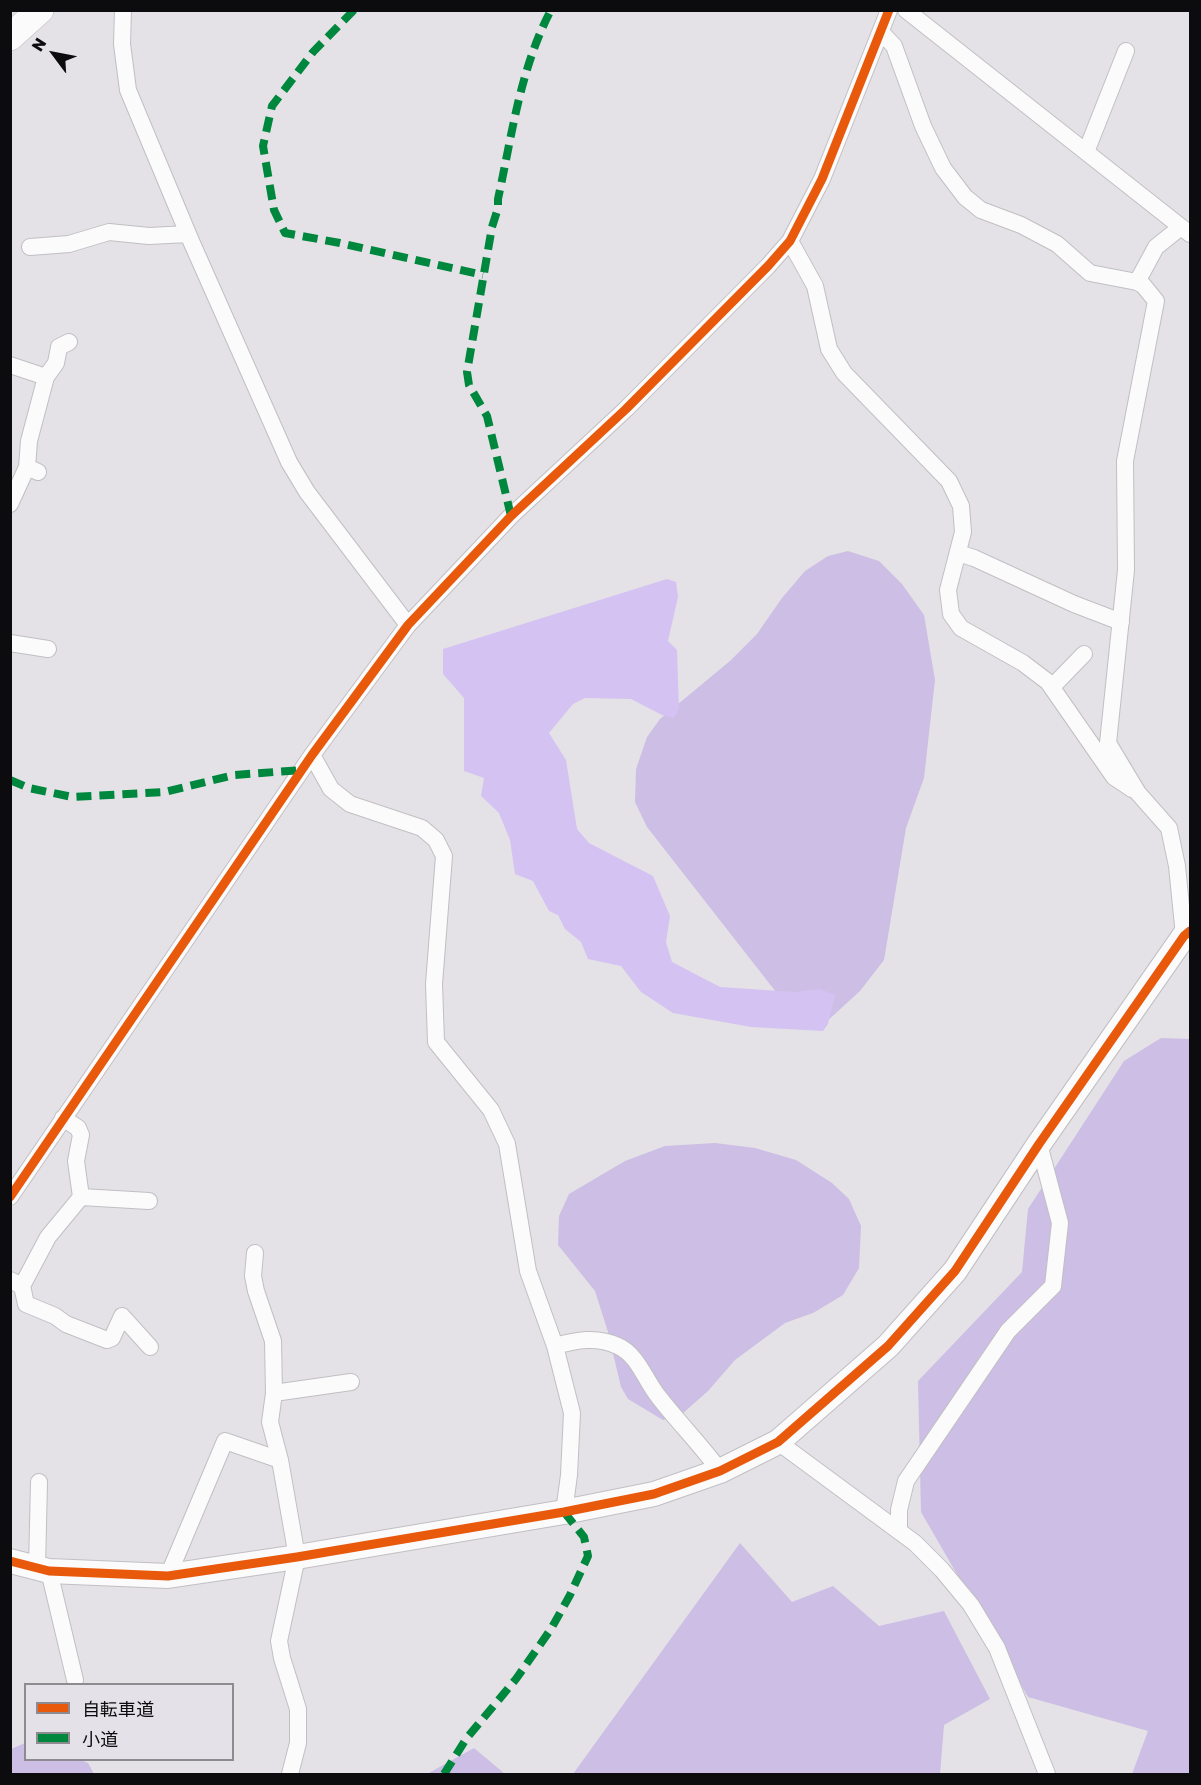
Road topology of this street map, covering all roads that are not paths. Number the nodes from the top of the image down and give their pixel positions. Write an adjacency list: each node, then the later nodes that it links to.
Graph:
1 (40, 10): 6 (main road)
2 (123, 10): 10 (street)
3 (889, 10): 5 (street)
4 (906, 10): 8 (street)
5 (881, 32): 11 (street); 13 (street)
6 (10, 38)
7 (1126, 51): 8 (street)
8 (1086, 152): 9 (street)
9 (1186, 231): 13 (street)
10 (188, 234): 12 (street); 20 (street)
11 (790, 241): 18 (street); 20 (street)
12 (30, 246)
13 (1137, 282): 19 (street)
14 (69, 342): 16 (street)
15 (10, 365): 16 (street)
16 (46, 377): 17 (street)
17 (10, 504)
18 (958, 553): 19 (street); 24 (street)
19 (1121, 622): 26 (street)
20 (408, 625): 25 (street)
21 (10, 643): 22 (street)
22 (48, 649)
23 (1084, 654): 24 (street)
24 (1052, 687): 26 (street)
25 (312, 755): 28 (street); 35 (street)
26 (1138, 793): 27 (street)
27 (1187, 933): 29 (street)
28 (63, 1118): 30 (street); 31 (street)
29 (1039, 1144): 39 (street); 44 (street)
30 (10, 1197)
31 (81, 1197): 32 (street); 34 (street)
32 (148, 1201)
33 (255, 1253): 38 (street)
34 (16, 1283): 36 (street)
35 (555, 1346): 41 (street); 43 (street)
36 (150, 1347)
37 (351, 1382): 38 (street)
38 (274, 1393): 40 (street)
39 (778, 1442): 41 (street); 44 (street)
40 (280, 1461): 45 (street); 48 (street)
41 (720, 1471): 43 (street)
42 (39, 1482): 47 (street)
43 (564, 1512): 45 (street)
44 (899, 1531): 51 (street)
45 (297, 1557): 48 (street); 50 (street)
46 (10, 1561): 47 (street)
47 (43, 1570): 48 (street); 49 (street)
48 (168, 1576)
49 (75, 1680)
50 (290, 1774)
51 (1047, 1774)

